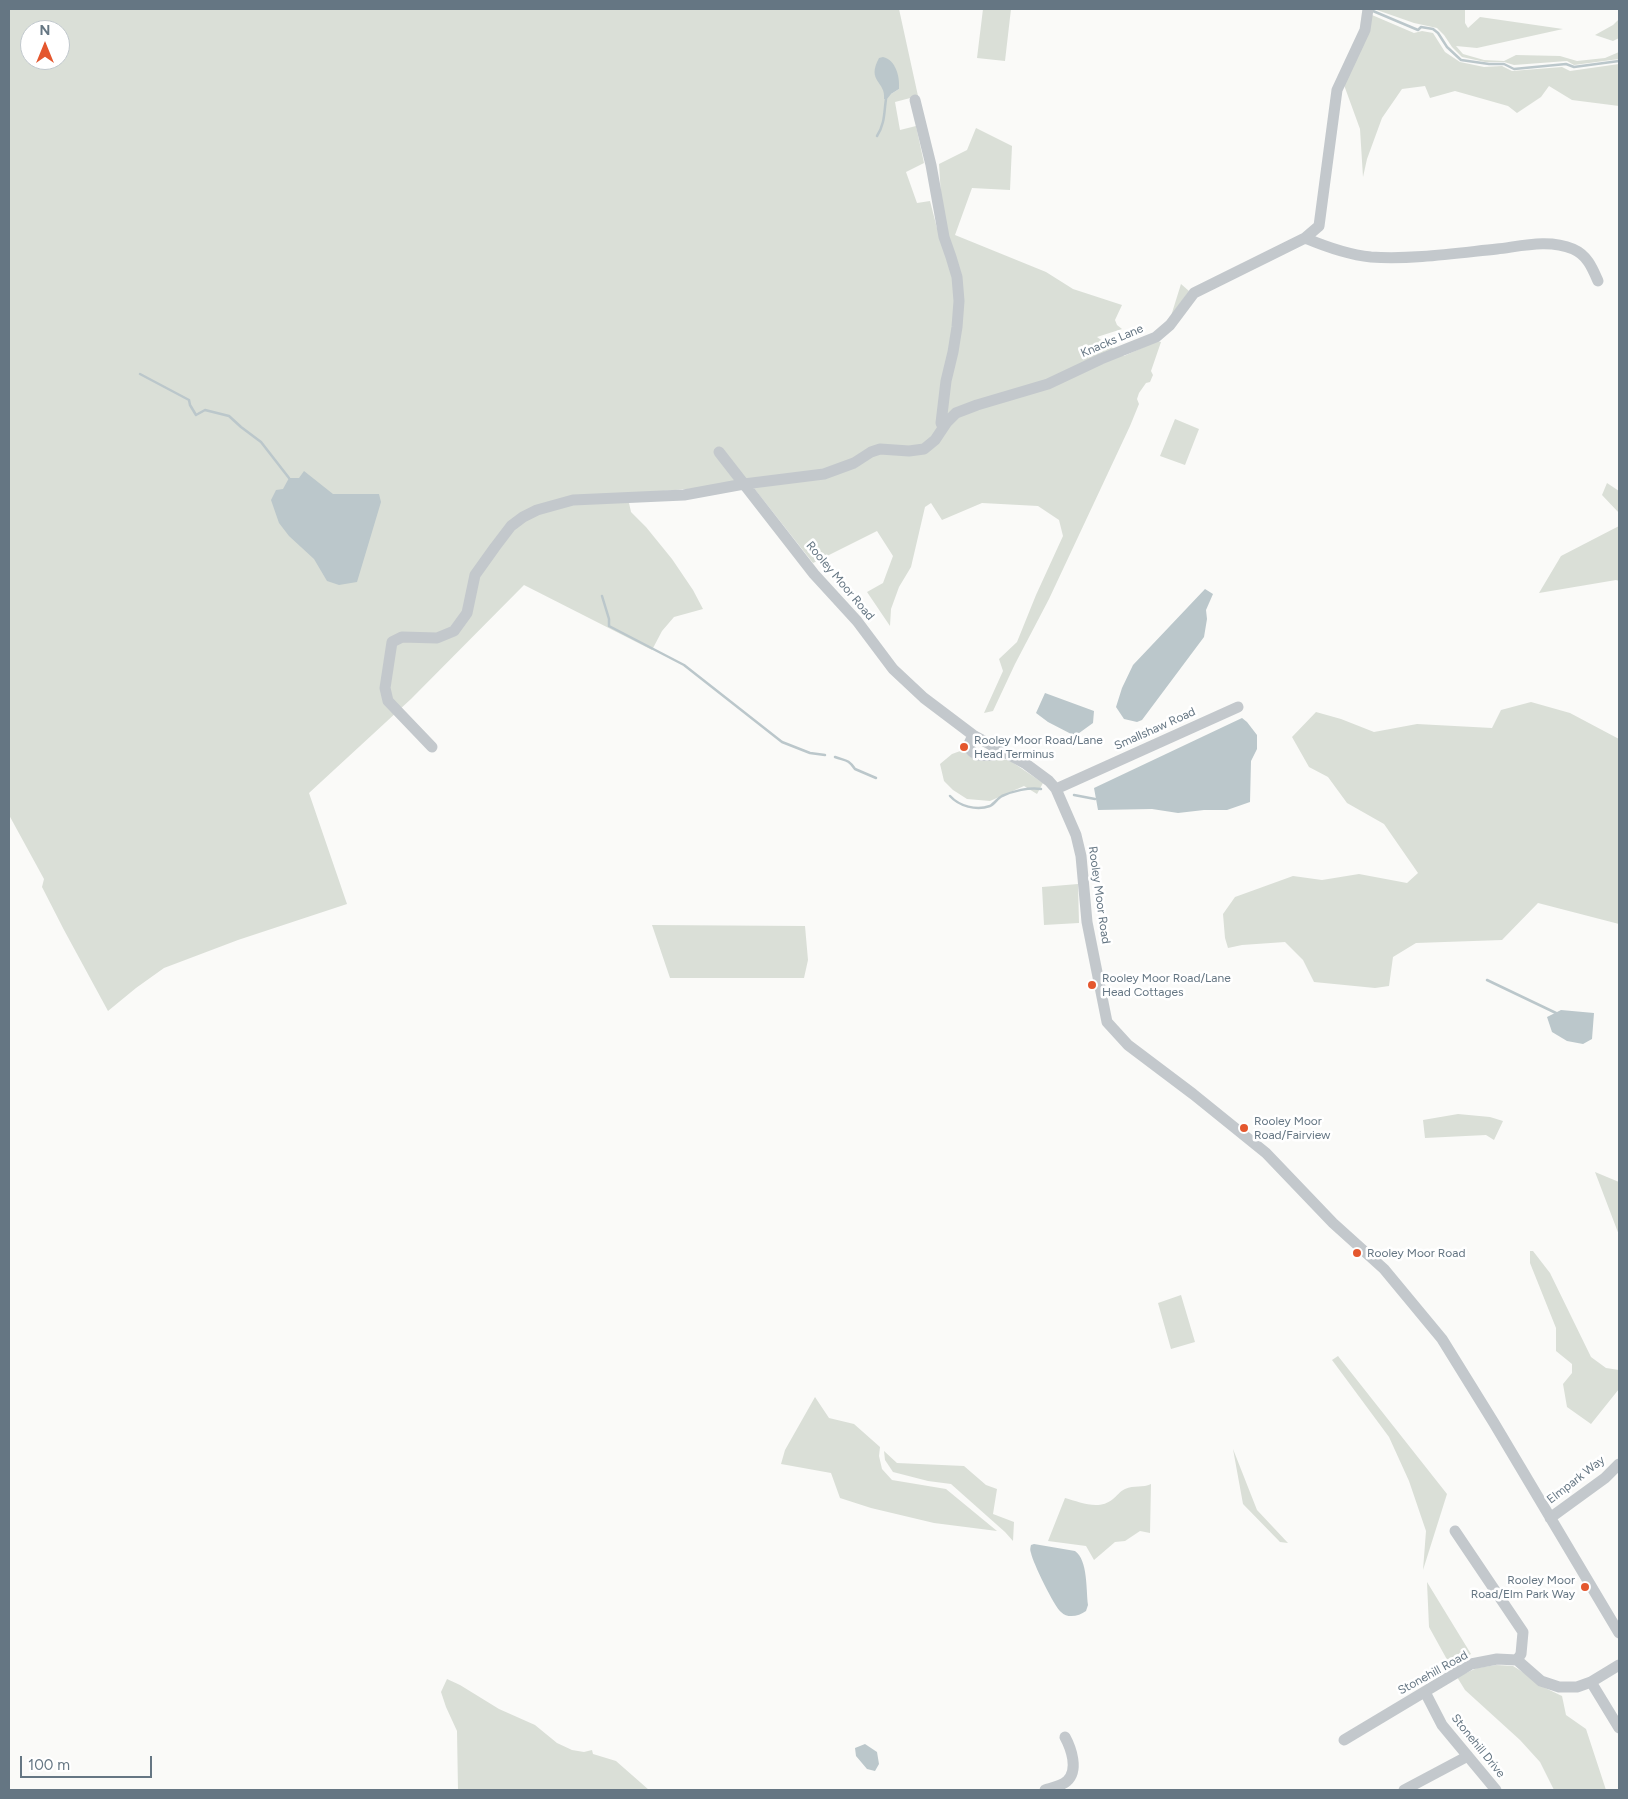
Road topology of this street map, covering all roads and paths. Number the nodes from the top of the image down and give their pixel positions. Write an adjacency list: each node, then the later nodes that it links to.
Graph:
1 (1368, 9): 3 (street, Knacks Lane)
2 (916, 100): 5 (street)
3 (1305, 238): 4 (street); 5 (street, Knacks Lane)
4 (1598, 280)
5 (943, 427): 7 (street, Knacks Lane)
6 (719, 452): 7 (street, Rooley Moor Road)
7 (744, 484): 9 (street, Rooley Moor Road); 10 (street, Knacks Lane)
8 (1238, 707): 12 (street, Smallshaw Road)
9 (973, 735): 11 (street, Rooley Moor Road); 11 (street)
10 (432, 747)
11 (1000, 748): 12 (street, Rooley Moor Road)
12 (1056, 789): 14 (street, Rooley Moor Road)
13 (1619, 1464): 14 (street, Elmpark Way)
14 (1550, 1518): 16 (street, Rooley Moor Road)
15 (1455, 1531): 17 (street)
16 (1619, 1633)
17 (1518, 1660): 19 (street); 20 (street, Stonehill Road)
18 (1619, 1666): 19 (street)
19 (1591, 1682): 21 (street)
20 (1425, 1692): 23 (street, Stonehill Road); 24 (street, Stonehill Drive)
21 (1619, 1728)
22 (1065, 1737): 25 (street)
23 (1344, 1740)
24 (1468, 1756): 26 (street); 27 (street, Stonehill Drive)
25 (1045, 1790)
26 (1404, 1790)
27 (1496, 1790)

